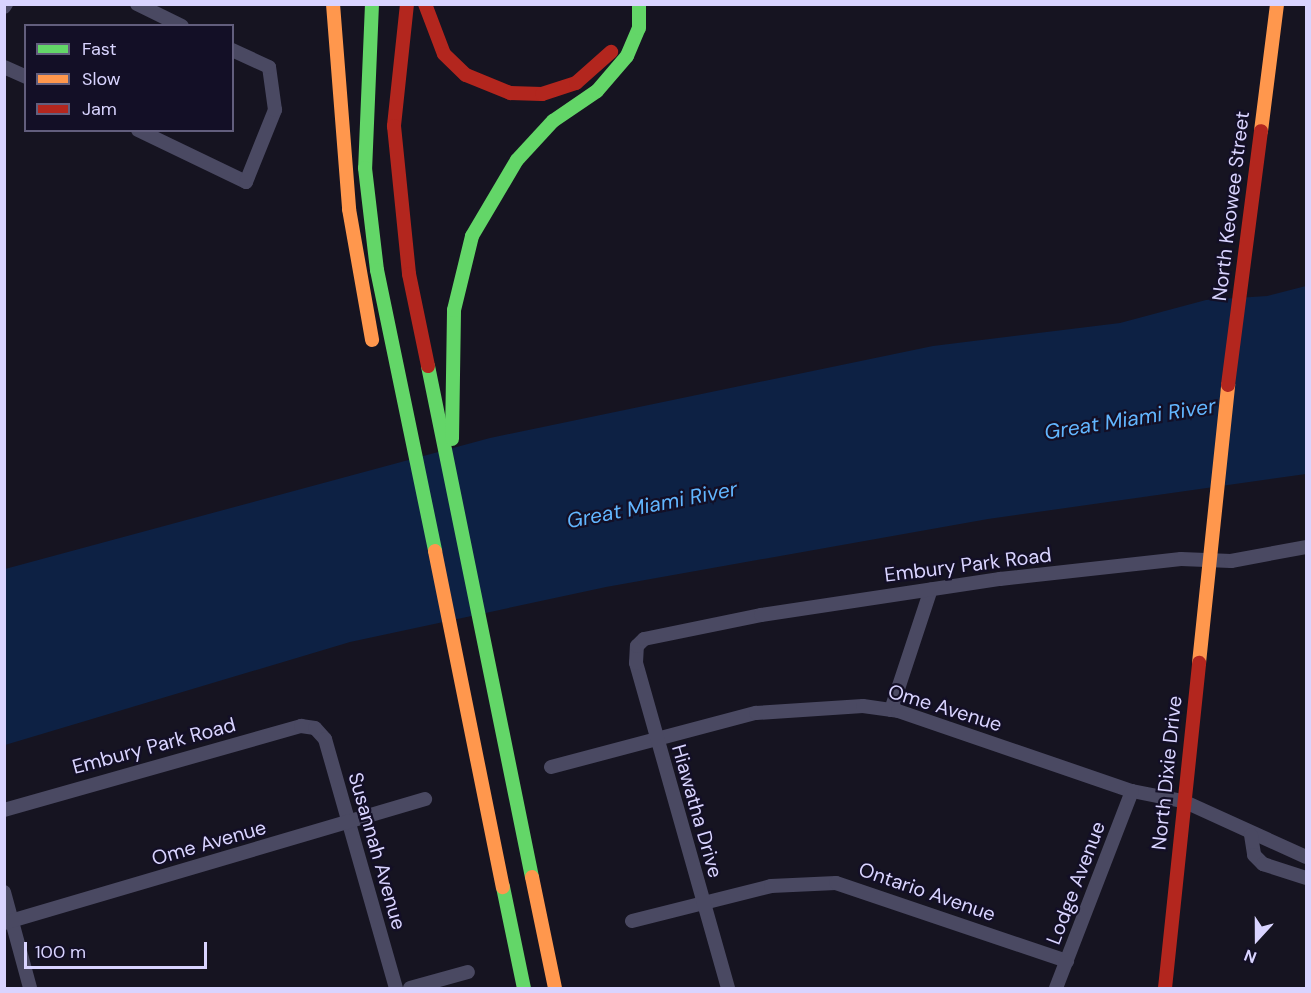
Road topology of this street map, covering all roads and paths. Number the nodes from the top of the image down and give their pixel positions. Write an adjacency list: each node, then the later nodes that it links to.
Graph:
1 (137, 4): 9 (street)
2 (333, 4): 14 (main road)
3 (372, 4): 16 (main road)
4 (407, 4): 17 (main road)
5 (425, 4): 6 (main road)
6 (629, 4)
7 (639, 4): 17 (main road)
8 (1277, 4): 19 (main road, North Keowee Street)
9 (178, 24)
10 (234, 51): 13 (street)
11 (4, 67): 12 (street)
12 (24, 75)
13 (142, 132)
14 (375, 352)
15 (384, 390): 16 (main road)
16 (417, 474): 43 (main road)
17 (453, 497): 44 (main road)
18 (1306, 547): 19 (street, Embury Park Road)
19 (1209, 561): 20 (street, Embury Park Road); 28 (main road, North Dixie Drive)
20 (931, 589): 21 (street, Embury Park Road); 22 (street)
21 (638, 644): 24 (street, Hiawatha Drive)
22 (891, 710): 24 (street, Ome Avenue); 26 (street, Ome Avenue)
23 (315, 728): 29 (street, Embury Park Road); 30 (street, Susannah Avenue)
24 (657, 741): 25 (street, Ome Avenue); 35 (street, Hiawatha Drive)
25 (551, 767)
26 (1132, 791): 28 (street, Ome Avenue); 38 (street, Lodge Avenue)
27 (424, 799): 30 (street, Ome Avenue)
28 (1183, 801): 31 (street, Ome Avenue); 47 (main road, North Dixie Drive)
29 (4, 810)
30 (348, 823): 37 (street, Ome Avenue); 41 (street, Susannah Avenue)
31 (1251, 835): 32 (street, Ome Avenue); 33 (street)
32 (1306, 857)
33 (1306, 878)
34 (4, 892): 37 (street)
35 (704, 905): 36 (street, Ontario Avenue); 38 (street, Ontario Avenue); 45 (street, Hiawatha Drive)
36 (632, 921)
37 (8, 922): 40 (street)
38 (1066, 961): 46 (street, Lodge Avenue)
39 (468, 972): 42 (street)
40 (30, 988)
41 (396, 988)
42 (410, 988)
43 (524, 988)
44 (555, 988)
45 (728, 988)
46 (1056, 988)
47 (1165, 988)

